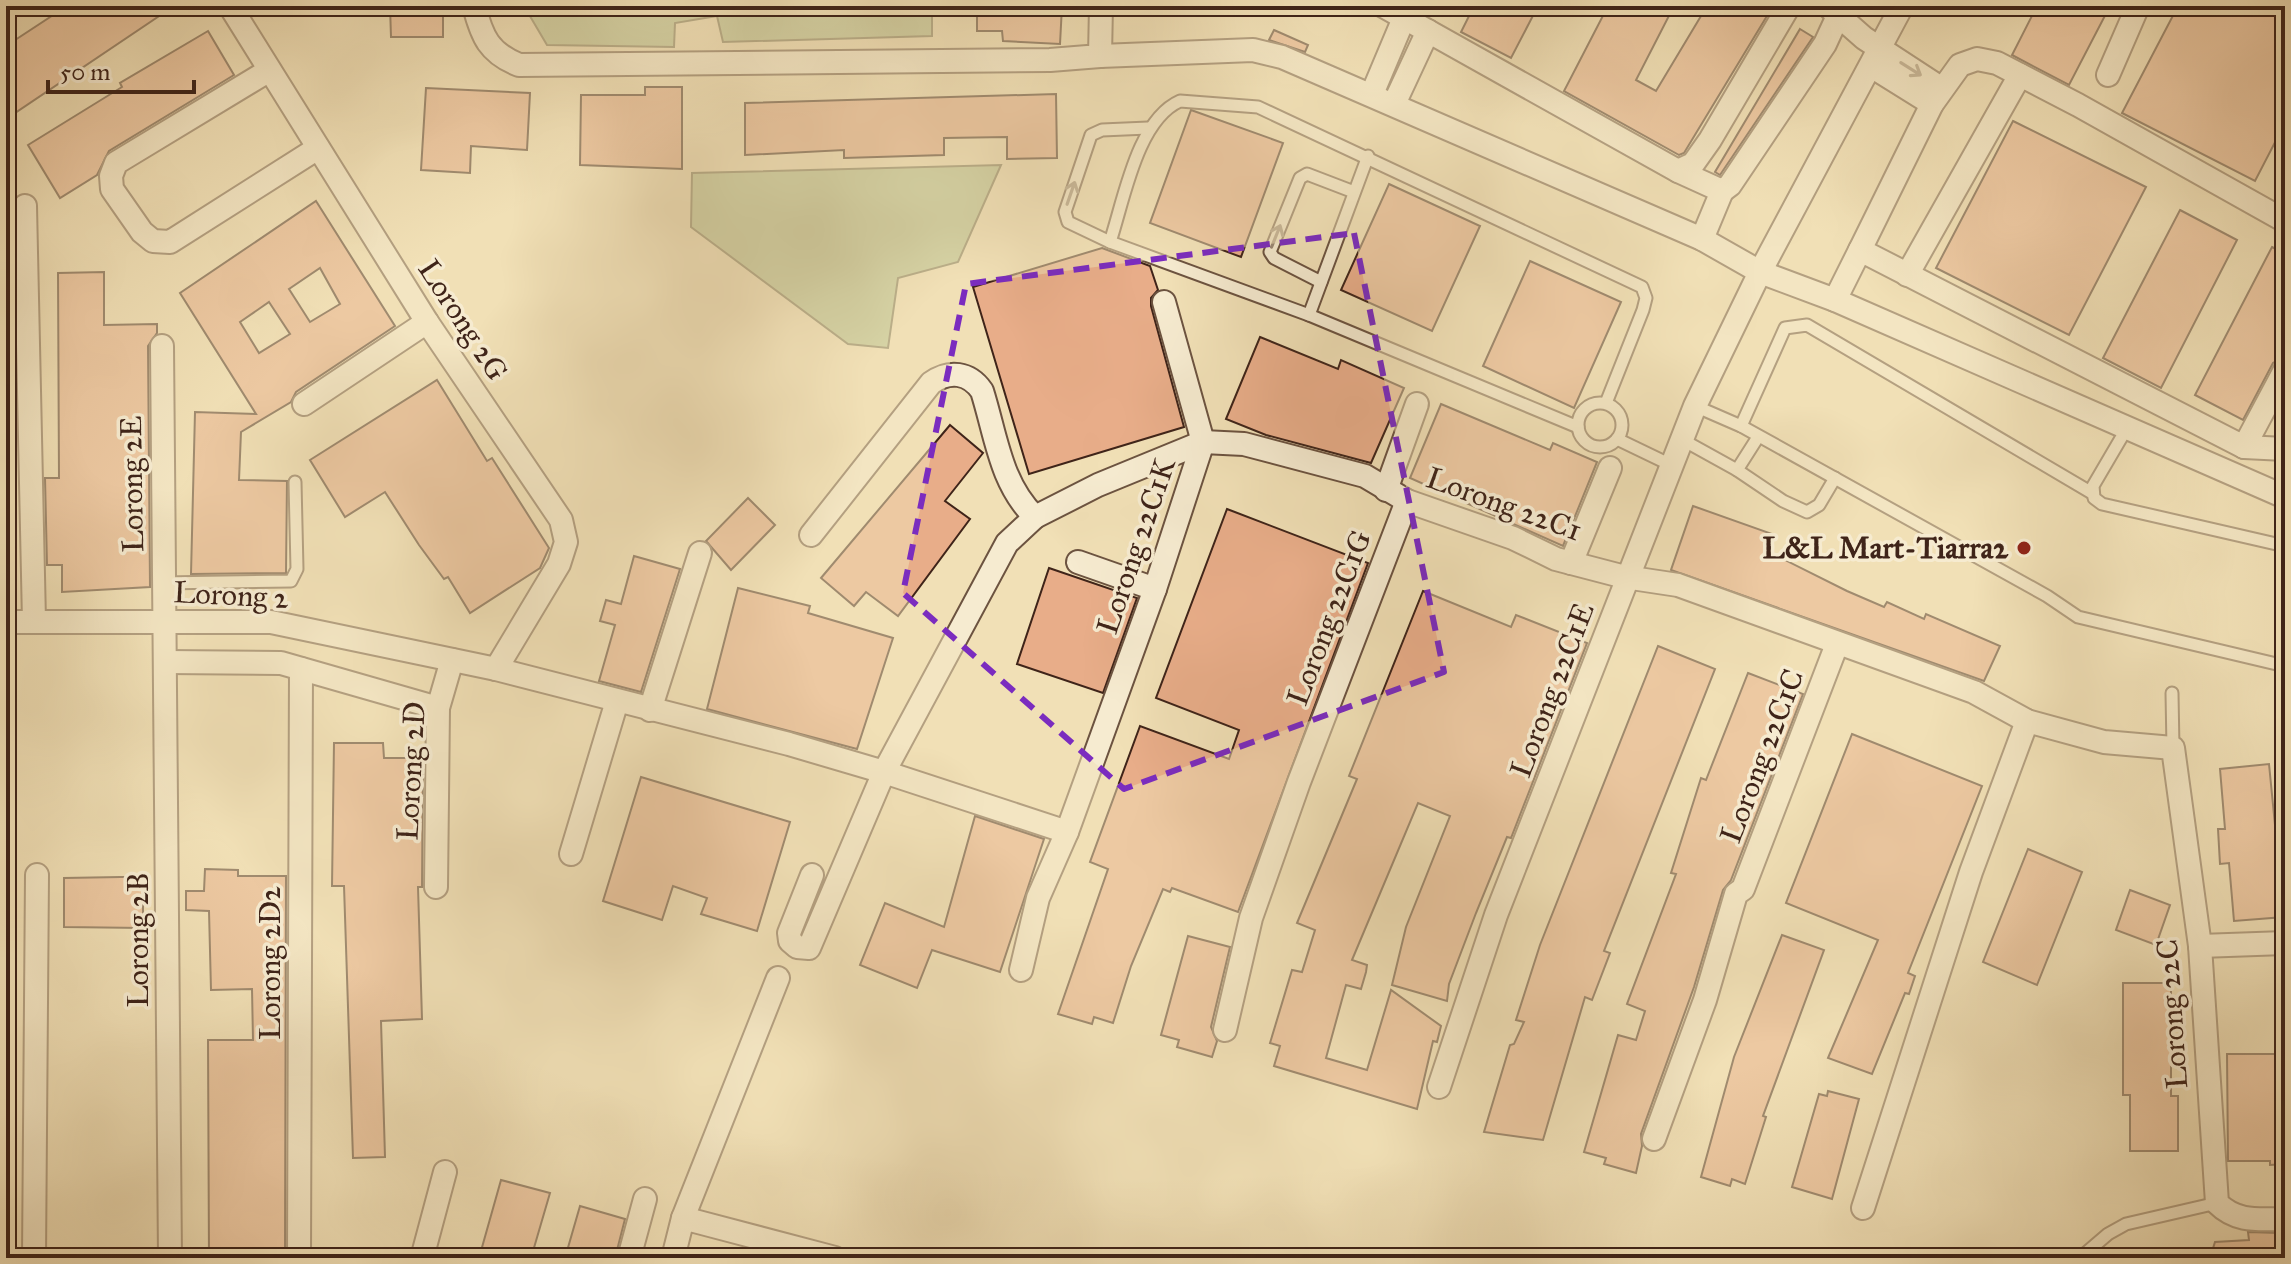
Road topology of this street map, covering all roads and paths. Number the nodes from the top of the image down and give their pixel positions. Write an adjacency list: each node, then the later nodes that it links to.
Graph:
1 (230, 6): 13 (street, Lorong 2G)
2 (474, 6): 11 (street)
3 (1101, 6): 11 (street)
4 (1383, 6): 9 (street)
5 (1789, 6): 22 (street)
6 (1902, 6): 12 (street, Lorong 22C1E)
7 (2138, 6): 15 (street)
8 (1832, 12): 12 (street); 23 (street)
9 (1404, 18): 10 (street); 16 (street)
10 (1428, 31): 18 (street); 22 (street)
11 (1100, 56): 16 (street)
12 (1876, 58): 17 (street); 30 (street, Lorong 22C1E)
13 (268, 71): 20 (street, Lorong 2G); 20 (street)
14 (2020, 75): 17 (street); 26 (street); 31 (street)
15 (2108, 75)
16 (1372, 94): 18 (street)
17 (1937, 96): 29 (street)
18 (1394, 104): 27 (street)
19 (1148, 128): 21 (lane); 28 (lane); 28 (lane, one-way to 19)
20 (318, 148): 36 (street, Lorong 2G)
21 (1368, 156): 24 (lane); 39 (lane)
22 (1678, 171): 23 (street)
23 (1722, 191): 27 (street)
24 (1354, 192): 32 (lane); 32 (lane, one-way to 24)
25 (25, 206): 70 (street)
26 (2285, 221)
27 (1702, 239): 30 (street)
28 (1110, 242): 35 (lane)
29 (1860, 250): 31 (street); 33 (street)
30 (1760, 272): 33 (street); 42 (street, Lorong 22C1E)
31 (1907, 275): 50 (street)
32 (1321, 282): 35 (lane)
33 (1835, 300): 45 (street)
34 (1164, 302): 49 (street)
35 (1309, 315): 44 (lane)
36 (427, 322): 40 (street); 78 (street, Lorong 2G)
37 (162, 346): 68 (street, Lorong 2E)
38 (2285, 370): 50 (street)
39 (1606, 403): 44 (lane); 47 (lane)
40 (304, 404)
41 (1417, 404): 57 (street)
42 (1695, 406): 43 (lane); 48 (street, Lorong 22C1E)
43 (1741, 426): 46 (lane); 58 (lane)
44 (1578, 427): 47 (lane)
45 (2127, 428): 58 (lane); 59 (street)
46 (1758, 437): 54 (lane); 55 (lane)
47 (1617, 439): 52 (lane)
48 (1681, 439): 52 (street, Lorong 22C1E); 54 (lane)
49 (1203, 442): 57 (street, Lorong 22C1); 61 (street, Lorong 22C1); 69 (street, Lorong 22C1K)
50 (2244, 447): 51 (street)
51 (2285, 449)
52 (1671, 465): 67 (street, Lorong 22C1E)
53 (1610, 468): 66 (street)
54 (1737, 470): 55 (lane)
55 (1835, 478): 76 (lane)
56 (295, 482): 68 (lane)
57 (1386, 490): 60 (street, Lorong 22C1)
58 (2092, 493): 63 (lane)
59 (2285, 497)
60 (1407, 501): 66 (street, Lorong 22C1); 95 (street, Lorong 22C1G)
61 (1035, 517): 62 (street); 85 (street, Lorong 22C1)
62 (811, 535)
63 (2285, 546)
64 (700, 553): 82 (street)
65 (1078, 562): 69 (street)
66 (1571, 563): 67 (street, Lorong 22C1)
67 (1625, 577): 73 (street, Lorong 22C1); 96 (street, Lorong 22C1E)
68 (163, 583): 71 (street, Lorong 2E)
69 (1155, 589): 86 (street, Lorong 22C1K)
70 (34, 621): 71 (street, Lorong 2); 72 (street, Lorong 2)
71 (164, 621): 74 (street, Lorong 2); 75 (street, Lorong 2B)
72 (6, 622)
73 (1837, 644): 83 (street, Lorong 22C1); 97 (street, Lorong 22C1C)
74 (452, 660): 78 (street, Lorong 2); 81 (street, Lorong 2D)
75 (166, 662): 77 (street); 105 (street, Lorong 2B)
76 (2285, 666)
77 (301, 669): 81 (street); 106 (street, Lorong 2D2)
78 (496, 669): 80 (street, Lorong 2)
79 (2172, 693): 84 (lane)
80 (617, 701): 82 (street, Lorong 2); 87 (street)
81 (438, 708): 90 (street, Lorong 2D)
82 (650, 710): 85 (street, Lorong 2)
83 (2027, 721): 84 (street, Lorong 22C1); 101 (street)
84 (2173, 748): 92 (street, Lorong 22C)
85 (884, 772): 86 (street, Lorong 2); 89 (street, Lorong 22C1)
86 (1067, 832): 93 (street, Lorong 22C1K)
87 (571, 854)
88 (37, 875): 104 (street)
89 (812, 875)
90 (436, 887)
91 (2285, 943): 92 (street)
92 (2200, 946): 100 (street, Lorong 22C)
93 (1021, 970)
94 (778, 978): 102 (street)
95 (1225, 1030)
96 (1439, 1087)
97 (1654, 1139)
98 (445, 1172): 107 (street)
99 (645, 1199): 108 (street)
100 (2217, 1203): 103 (street); 111 (lane)
101 (1863, 1208)
102 (683, 1218): 109 (street); 110 (street)
103 (2285, 1219)
104 (34, 1258)
105 (170, 1258)
106 (299, 1258)
107 (422, 1258)
108 (629, 1258)
109 (673, 1258)
110 (835, 1258)
111 (2080, 1258)

